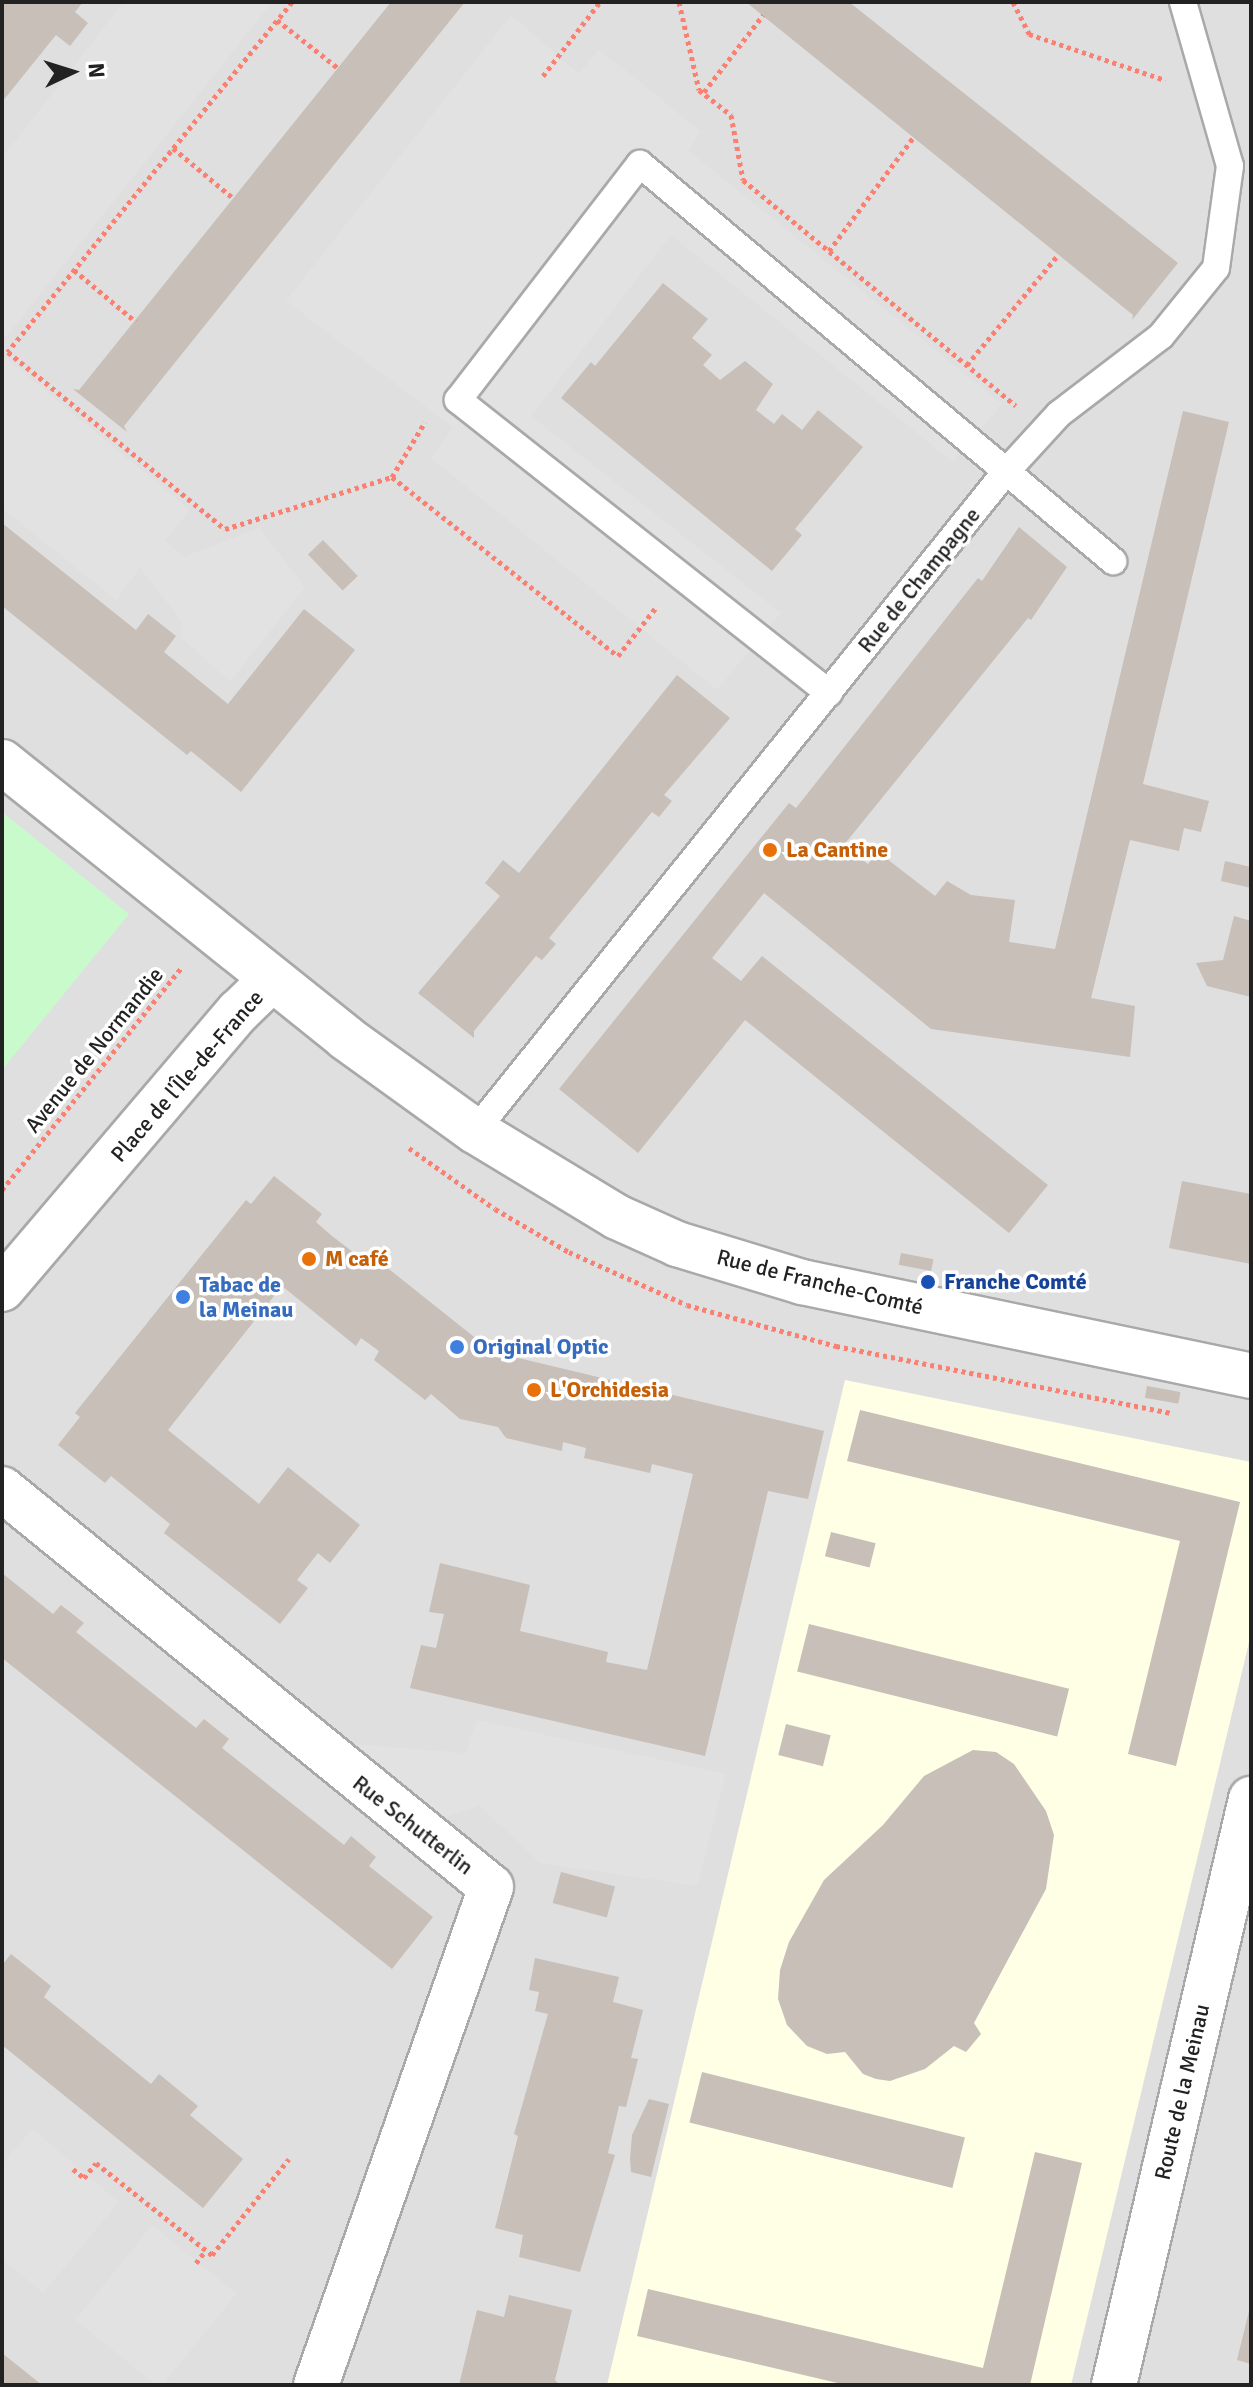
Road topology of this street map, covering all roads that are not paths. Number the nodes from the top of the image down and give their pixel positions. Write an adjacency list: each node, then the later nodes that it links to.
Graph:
1 (1183, 2): 2 (lane, Rue de Champagne)
2 (1004, 474): 3 (lane); 4 (lane, Rue de Champagne); 4 (lane)
3 (1113, 561)
4 (829, 693): 7 (lane, Rue de Champagne)
5 (2, 762): 6 (street, Place de l'Île-de-France)
6 (271, 980): 7 (street, Rue de Franche-Comté); 8 (street, Place de l'Île-de-France)
7 (475, 1131): 9 (street, Rue de Franche-Comté)
8 (2, 1289)
9 (1251, 1376)
10 (2, 1489): 12 (street, Rue Schutterlin)
11 (1251, 1799): 13 (street, Route de la Meinau)
12 (316, 2385)
13 (1114, 2385)

